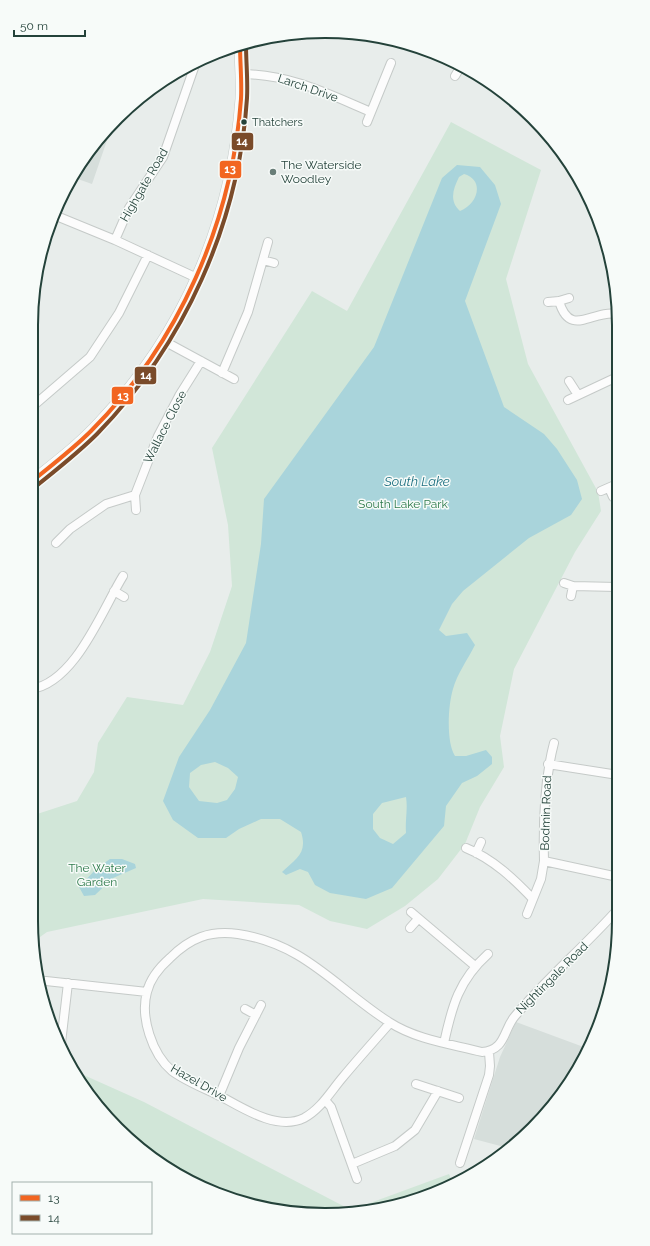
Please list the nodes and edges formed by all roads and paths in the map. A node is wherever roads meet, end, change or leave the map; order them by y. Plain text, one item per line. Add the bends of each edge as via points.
1 (240, 51) edge
2 (391, 63) dead end
3 (193, 70) edge
4 (458, 71) edge
5 (242, 74) junction
6 (455, 76) dead end
7 (371, 112) junction
8 (367, 122) dead end
9 (59, 217) edge
10 (115, 240) junction
11 (268, 242) dead end
12 (148, 255) junction
13 (263, 260) junction
14 (274, 264) dead end
15 (197, 278) junction
16 (569, 298) dead end
17 (559, 300) junction
18 (548, 302) dead end
19 (611, 312) edge
20 (164, 341) junction
21 (201, 361) junction
22 (222, 373) junction
23 (234, 379) dead end
24 (612, 380) edge
25 (568, 382) dead end
26 (578, 395) junction
27 (568, 400) dead end
28 (38, 402) edge
29 (38, 476) edge
30 (612, 486) edge
31 (601, 491) dead end
32 (135, 495) junction
33 (136, 510) dead end
34 (56, 544) dead end
35 (123, 576) dead end
36 (564, 583) dead end
37 (573, 586) junction
38 (612, 587) edge
39 (114, 591) junction
40 (571, 596) dead end
41 (124, 598) dead end
42 (38, 687) edge
43 (554, 743) dead end
44 (548, 764) junction
45 (612, 774) edge
46 (481, 842) dead end
47 (466, 848) dead end
48 (476, 853) junction
49 (544, 861) junction
50 (612, 876) edge
51 (533, 900) junction
52 (411, 912) dead end
53 (527, 914) dead end
54 (612, 916) edge
55 (418, 919) junction
56 (410, 928) dead end
57 (488, 954) dead end
58 (474, 966) junction
59 (46, 981) dead end
60 (68, 983) junction
61 (147, 992) junction
62 (262, 1005) dead end
63 (245, 1009) dead end
64 (256, 1015) junction
65 (390, 1023) junction
66 (62, 1035) edge
67 (444, 1043) junction
68 (489, 1052) junction
69 (416, 1084) dead end
70 (438, 1092) junction
71 (219, 1096) junction
72 (458, 1098) dead end
73 (325, 1100) junction
74 (460, 1163) dead end
75 (352, 1164) junction
76 (357, 1179) dead end

1 - 5 street
2 - 7 street
3 - 10 street, Highgate Road via 163,156 129,208
4 - 6 street
5 - 7 street, Larch Drive via 259,74 291,80
5 - 15 street via 240,110 227,188 218,222
7 - 8 street
9 - 10 street
10 - 12 street
11 - 13 street
12 - 15 street
12 - 28 street via 119,313 90,357
13 - 14 street
13 - 22 street via 248,312
15 - 20 street
16 - 17 street
17 - 18 street
17 - 19 street via 568,318 579,321
20 - 21 street
20 - 29 street via 143,372 99,423 69,452
21 - 22 street
21 - 32 street, Wallace Close via 158,436
22 - 23 street
24 - 26 street
25 - 26 street
26 - 27 street
30 - 31 street
32 - 33 street, Wallace Close
32 - 34 street via 106,504 70,529
35 - 39 street
36 - 37 street
37 - 38 street
37 - 40 street
39 - 41 street
39 - 42 street via 72,662 48,684
43 - 44 street, Bodmin Road
44 - 45 street, Bodmin Road
44 - 49 street, Bodmin Road
46 - 48 street
47 - 48 street
48 - 51 street via 513,878
49 - 50 street, Bodmin Road
49 - 51 street, Bodmin Road
51 - 53 street, Bodmin Road
52 - 55 street
54 - 68 street, Nightingale Road via 593,938 537,990 511,1020 496,1048
55 - 56 street
55 - 58 street
57 - 58 street
58 - 67 street via 452,1008
59 - 60 street
60 - 61 street
60 - 66 street
61 - 65 street, Hazel Drive via 162,966 182,945 211,933 237,934 270,942 306,959
61 - 71 street, Hazel Drive via 145,1013 149,1032 159,1056 173,1071
62 - 64 street
63 - 64 street
64 - 71 street
65 - 67 street, Hazel Drive via 409,1033
65 - 73 street, Hazel Drive
67 - 68 street, Hazel Drive
68 - 74 street via 489,1075
69 - 70 street
70 - 72 street
70 - 75 street via 415,1130 395,1146
71 - 73 street, Hazel Drive via 258,1115 277,1121 303,1118
73 - 75 street via 331,1107
75 - 76 street

